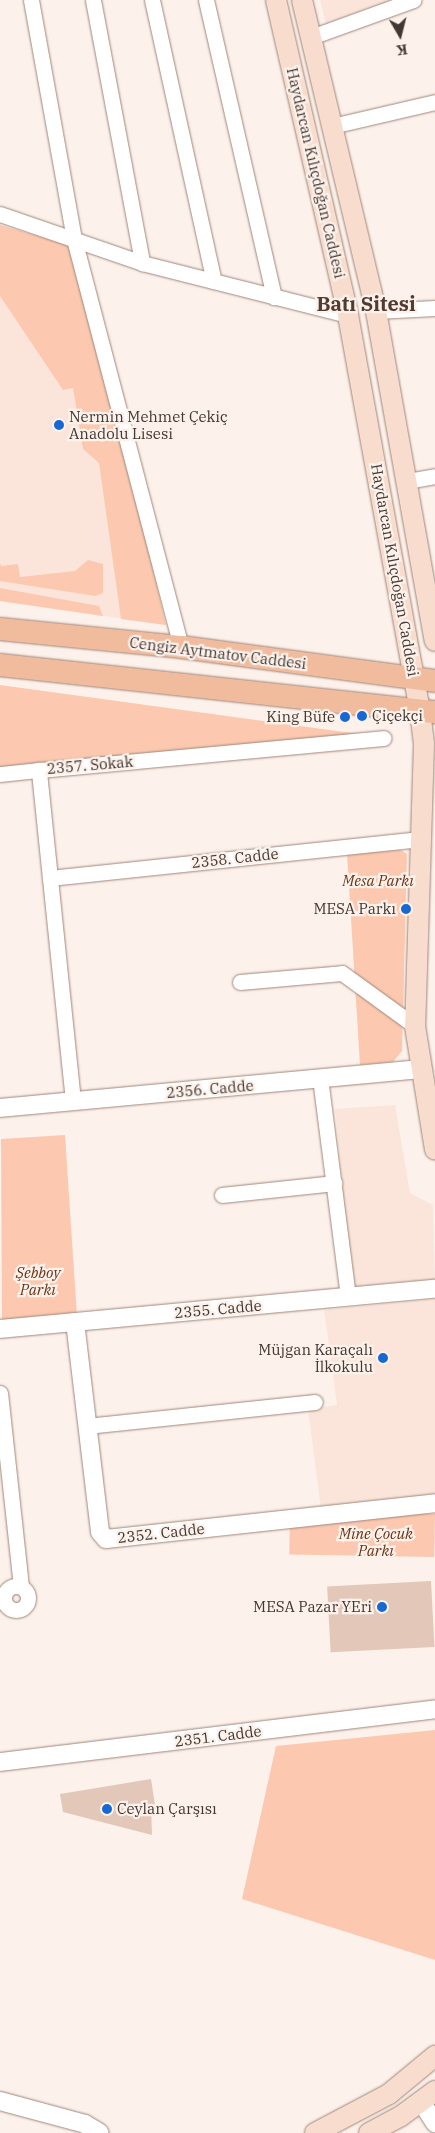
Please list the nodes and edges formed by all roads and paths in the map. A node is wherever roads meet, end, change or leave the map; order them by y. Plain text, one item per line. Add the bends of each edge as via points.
1 (31, 0) edge
2 (93, 0) edge
3 (152, 0) edge
4 (206, 0) edge
5 (276, 0) edge
6 (302, 0) edge
7 (413, 0) edge
8 (311, 37) junction
9 (435, 102) edge
10 (332, 126) junction
11 (0, 214) edge
12 (74, 239) junction
13 (142, 263) junction
14 (214, 281) junction
15 (274, 297) junction
16 (435, 308) edge
17 (376, 311) junction
18 (348, 316) junction
19 (435, 476) edge
20 (407, 481) junction
21 (0, 628) edge
22 (435, 641) edge
23 (181, 646) junction
24 (0, 665) edge
25 (425, 680) edge
26 (428, 712) edge
27 (384, 738) dead end
28 (39, 770) junction
29 (0, 774) edge
30 (420, 839) junction
31 (50, 878) junction
32 (240, 982) dead end
33 (415, 1026) junction
34 (420, 1069) junction
35 (320, 1078) junction
36 (73, 1102) junction
37 (0, 1108) edge
38 (435, 1149) edge
39 (334, 1183) junction
40 (222, 1195) dead end
41 (435, 1289) edge
42 (348, 1297) junction
43 (75, 1322) junction
44 (0, 1329) edge
45 (0, 1394) edge
46 (315, 1402) dead end
47 (87, 1426) junction
48 (435, 1503) edge
49 (21, 1586) dead end
50 (435, 1709) edge
51 (0, 1762) edge
52 (435, 2056) edge
53 (428, 2097) edge
54 (0, 2101) edge
55 (435, 2124) edge
56 (100, 2133) edge
57 (315, 2133) edge
58 (369, 2133) edge

1 - 12 street
2 - 13 street
3 - 14 street
4 - 15 street
5 - 18 main road, Haydarcan Kılıçdoğan Caddesi
6 - 8 main road, Haydarcan Kılıçdoğan Caddesi
7 - 8 street
8 - 10 main road, Haydarcan Kılıçdoğan Caddesi
9 - 10 street
10 - 17 main road, Haydarcan Kılıçdoğan Caddesi
11 - 12 street
12 - 13 street
12 - 23 street
13 - 14 street
14 - 15 street
15 - 18 street
16 - 17 street
17 - 18 main road
17 - 20 main road, Haydarcan Kılıçdoğan Caddesi
18 - 25 main road, Haydarcan Kılıçdoğan Caddesi
19 - 20 street
20 - 22 main road, Haydarcan Kılıçdoğan Caddesi
21 - 23 main road, Cengiz Aytmatov Caddesi
23 - 25 main road, Cengiz Aytmatov Caddesi
24 - 26 main road
25 - 26 main road, Haydarcan Kılıçdoğan Caddesi
26 - 30 main road, Haydarcan Kılıçdoğan Caddesi
27 - 28 street, 2357. Sokak
28 - 29 street
28 - 31 street, 2357. Sokak
30 - 31 street, 2358. Cadde
30 - 33 main road, Haydarcan Kılıçdoğan Caddesi
31 - 36 street, 2357. Sokak
32 - 33 street via 342,973
33 - 34 main road, Haydarcan Kılıçdoğan Caddesi
34 - 35 street, 2356. Cadde
34 - 38 main road, Haydarcan Kılıçdoğan Caddesi
35 - 36 street, 2356. Cadde
35 - 39 street
36 - 37 street, 2356. Cadde
39 - 40 street
39 - 42 street
41 - 42 street, 2355. Cadde
42 - 43 street, 2355. Cadde
43 - 44 street, 2355. Cadde
43 - 47 street, 2352. Cadde
45 - 49 street
46 - 47 street
47 - 48 street, 2352. Cadde via 100,1532 106,1539
50 - 51 street, 2351. Cadde
52 - 57 main road via 389,2094
53 - 55 street
53 - 58 main road
54 - 56 street via 85,2124

